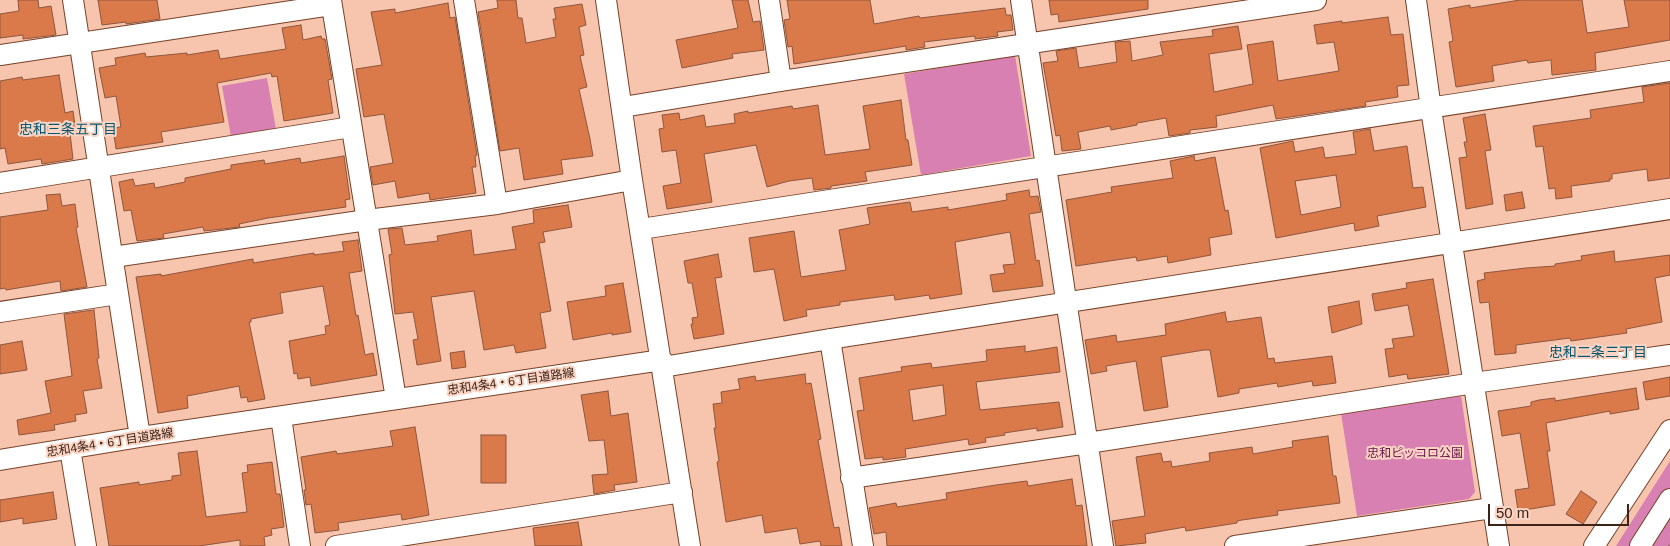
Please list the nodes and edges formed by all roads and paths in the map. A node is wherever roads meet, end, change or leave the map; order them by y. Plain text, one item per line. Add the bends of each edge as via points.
1 (73, 0) edge
2 (464, 0) edge
3 (606, 0) edge
4 (769, 0) edge
5 (1021, 0) edge
6 (1316, 0) edge
7 (1416, 0) edge
8 (331, 3) edge
9 (79, 43) junction
10 (1028, 43) junction
11 (0, 56) edge
12 (1670, 71) edge
13 (781, 81) junction
14 (623, 107) junction
15 (1431, 108) junction
16 (351, 127) junction
17 (1046, 167) junction
18 (99, 168) junction
19 (632, 180) junction
20 (0, 183) edge
21 (497, 204) junction
22 (1670, 209) edge
23 (367, 220) junction
24 (641, 229) junction
25 (1452, 243) junction
26 (112, 257) junction
27 (118, 294) junction
28 (1066, 302) junction
29 (0, 312) edge
30 (830, 339) junction
31 (1670, 355) edge
32 (662, 363) junction
33 (1474, 383) junction
34 (396, 399) junction
35 (281, 417) junction
36 (1670, 430) edge
37 (140, 437) junction
38 (1088, 443) junction
39 (70, 449) junction
40 (0, 460) edge
41 (851, 478) junction
42 (682, 492) junction
43 (1670, 499) edge
44 (1492, 508) junction
45 (86, 546) edge
46 (300, 546) edge
47 (336, 546) edge
48 (690, 546) edge
49 (863, 546) edge
50 (1103, 546) edge
51 (1235, 546) edge
52 (1498, 546) edge
53 (1594, 546) edge
54 (1640, 546) edge

1 - 9 street
2 - 21 street
3 - 14 street
4 - 13 street
5 - 10 street
6 - 10 street
7 - 15 street
8 - 9 street
8 - 16 street
9 - 11 street
9 - 18 street
10 - 13 street
10 - 17 street
12 - 15 street
13 - 14 street
14 - 19 street
15 - 17 street
15 - 25 street
16 - 18 street
16 - 23 street
17 - 24 street
17 - 28 street
18 - 20 street
18 - 26 street
19 - 21 street
19 - 24 street
21 - 23 street
22 - 25 street, 忠和4条4・6丁目道路線
23 - 26 street
23 - 34 street
24 - 32 street
25 - 28 street, 忠和4条4・6丁目道路線
25 - 33 street
26 - 27 street
27 - 29 street
27 - 37 street
28 - 30 street, 忠和4条4・6丁目道路線
28 - 38 street
30 - 32 street, 忠和4条4・6丁目道路線
30 - 41 street
31 - 33 street
32 - 34 street, 忠和4条4・6丁目道路線
32 - 42 street
33 - 38 street
33 - 44 street
34 - 35 street, 忠和4条4・6丁目道路線
35 - 37 street, 忠和4条4・6丁目道路線
35 - 46 street
36 - 53 street
37 - 39 street, 忠和4条4・6丁目道路線
38 - 41 street
38 - 50 street
39 - 40 street, 忠和4条4・6丁目道路線
39 - 45 street
41 - 49 street
42 - 47 street
42 - 48 street
43 - 54 street
44 - 51 street
44 - 52 street

